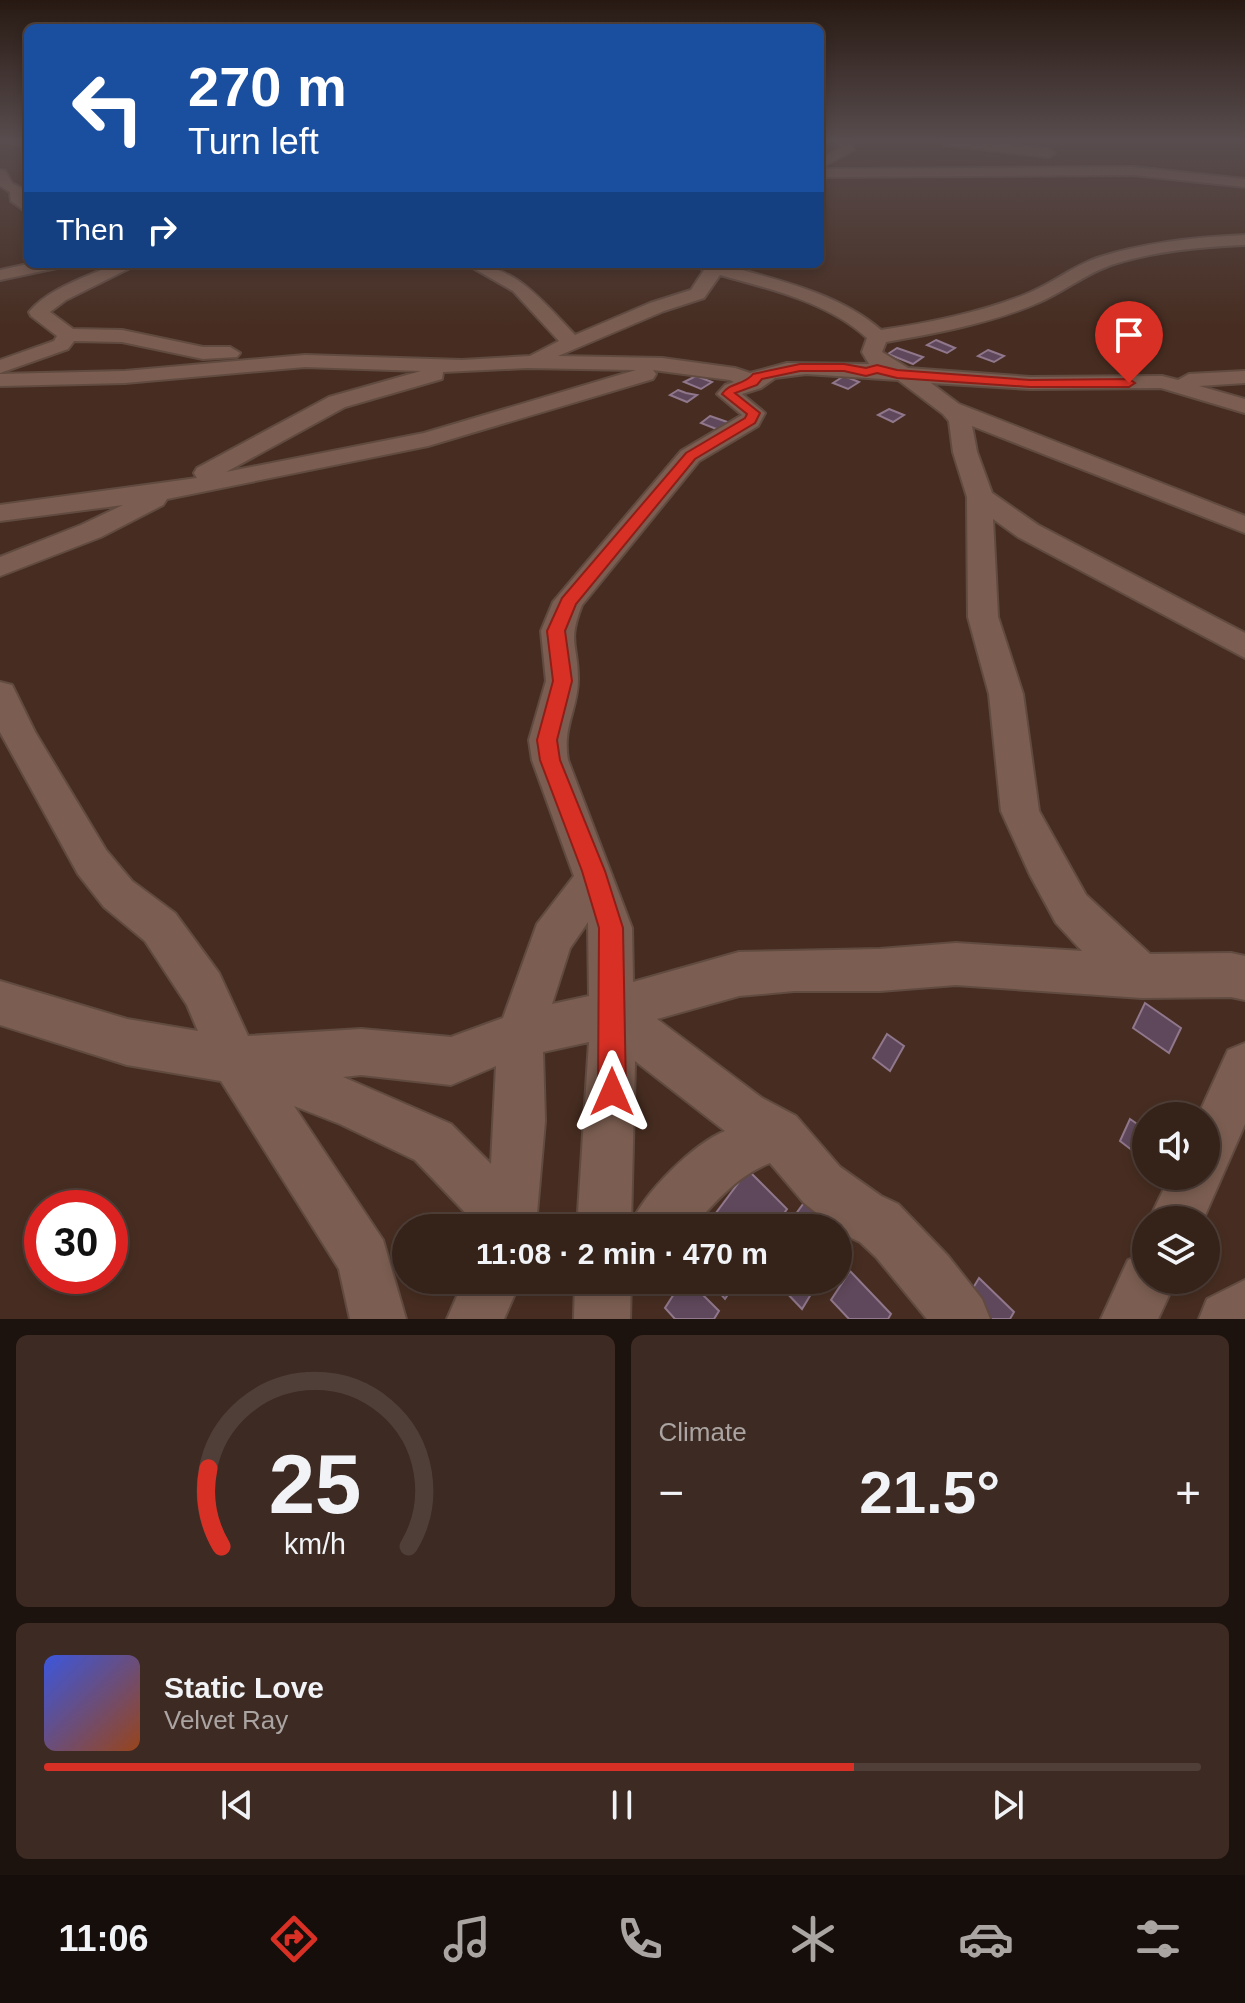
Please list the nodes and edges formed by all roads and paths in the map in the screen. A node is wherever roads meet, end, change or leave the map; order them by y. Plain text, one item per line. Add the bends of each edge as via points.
1 (1245, 240) edge
2 (29, 268) edge
3 (120, 268) edge
4 (483, 268) edge
5 (713, 268) edge
6 (720, 268) edge
7 (0, 275) edge
8 (68, 335) junction
9 (877, 337) junction
10 (572, 343) junction
11 (305, 361) junction
12 (527, 362) junction
13 (675, 365) junction
14 (462, 366) junction
15 (0, 367) edge
16 (897, 374) junction
17 (1245, 377) edge
18 (0, 380) edge
19 (1162, 382) junction
20 (753, 383) junction
21 (1245, 406) edge
22 (951, 409) junction
23 (174, 490) junction
24 (980, 497) junction
25 (0, 513) edge
26 (1245, 525) edge
27 (0, 567) edge
28 (1245, 647) edge
29 (0, 694) edge
30 (595, 879) junction
31 (1142, 976) junction
32 (1245, 978) edge
33 (0, 1003) edge
34 (612, 1014) junction
35 (520, 1034) junction
36 (235, 1060) junction
37 (1245, 1067) edge
38 (1220, 1124) edge
39 (778, 1134) junction
40 (501, 1214) edge
41 (512, 1214) edge
42 (605, 1214) edge
43 (669, 1214) edge
44 (487, 1294) edge
45 (603, 1294) edge
46 (1141, 1294) edge
47 (1245, 1308) edge
48 (378, 1319) edge
49 (475, 1319) edge
50 (602, 1319) edge
51 (962, 1319) edge
52 (1129, 1319) edge
53 (1227, 1319) edge

1 - 9 street via 1140,252 1090,267 1016,304
2 - 7 street
3 - 8 street via 38,312
4 - 10 street via 519,287
5 - 10 street via 698,294
6 - 9 street via 813,300
8 - 11 street via 122,336 203,353
8 - 15 street via 61,345
9 - 16 street via 872,356
10 - 12 street
11 - 14 street
11 - 18 street via 125,377
12 - 13 street
12 - 14 street
13 - 20 street via 735,374
13 - 23 street via 428,439
14 - 23 street via 337,402
16 - 19 street via 1030,383
16 - 20 street via 800,368 758,376
16 - 22 street
17 - 19 street
19 - 21 street
20 - 30 street via 728,394 754,413 750,421 690,456 568,602 556,631 562,681 547,740 550,760
22 - 24 street via 960,421
22 - 26 street
23 - 25 street
23 - 27 street
24 - 28 street via 1028,531
24 - 31 street via 983,617 1006,694 1020,811 1071,909
29 - 36 street via 92,862 118,894 160,927 203,989
30 - 34 street via 611,928
30 - 35 street via 552,938
31 - 32 street
31 - 34 street via 956,964 794,970 739,974
33 - 36 street via 127,1042
34 - 35 street
34 - 39 street
34 - 42 street
35 - 36 street via 451,1061 361,1052
35 - 41 street
36 - 40 street via 352,1104 433,1142
36 - 48 street via 364,1259
37 - 38 street
39 - 43 street via 732,1153
39 - 51 street via 822,1185 895,1238
44 - 49 street
45 - 50 street
46 - 52 street
47 - 53 street

